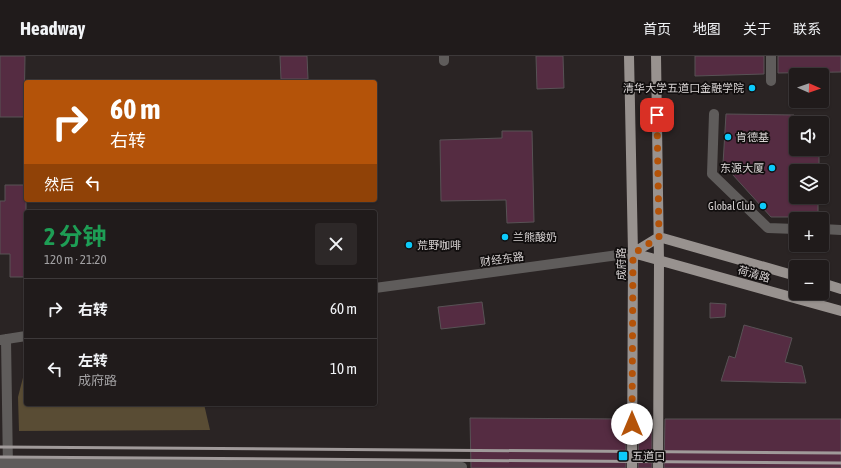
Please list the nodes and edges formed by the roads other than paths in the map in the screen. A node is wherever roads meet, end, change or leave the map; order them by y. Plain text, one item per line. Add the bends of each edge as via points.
1 (656, 56) edge
2 (771, 56) edge
3 (629, 57) edge
4 (771, 81) dead end
5 (714, 114) dead end
6 (789, 229) edge
7 (829, 229) edge
8 (841, 230) edge
9 (659, 237) junction
10 (633, 254) junction
11 (659, 261) junction
12 (789, 274) edge
13 (829, 285) edge
14 (377, 288) edge
15 (841, 289) edge
16 (841, 311) edge
17 (24, 336) edge
18 (3, 339) edge
19 (5, 465) edge
20 (462, 468) edge
21 (632, 468) edge
22 (658, 468) edge

1 - 9 main road
2 - 4 street
3 - 10 main road, 成府路
5 - 6 street via 712,174 768,228
7 - 8 street
9 - 10 main road
9 - 11 main road
9 - 12 main road, 荷清路
10 - 11 main road, 荷清路
10 - 14 street, 财经东路
10 - 21 main road, 成府路
11 - 16 main road, 荷清路
11 - 22 main road
13 - 15 main road
17 - 18 street
18 - 19 street
19 - 20 street

